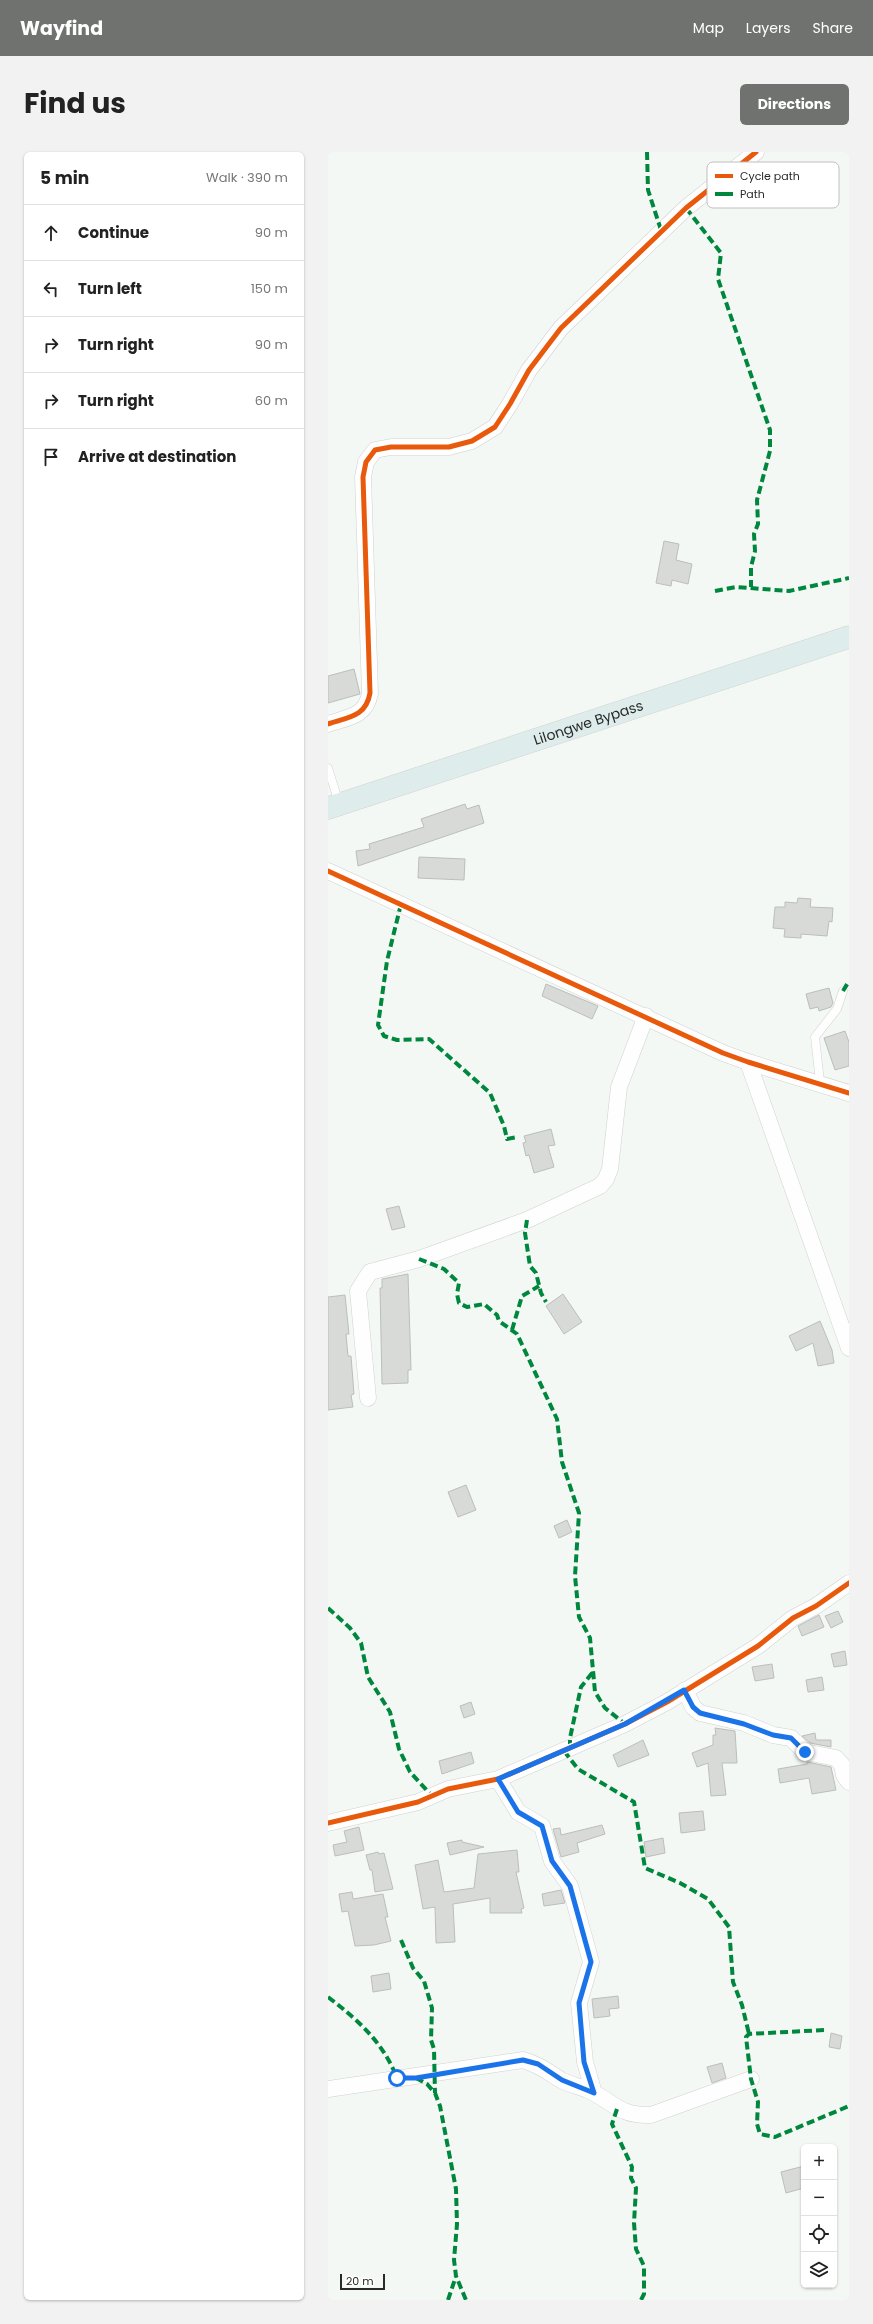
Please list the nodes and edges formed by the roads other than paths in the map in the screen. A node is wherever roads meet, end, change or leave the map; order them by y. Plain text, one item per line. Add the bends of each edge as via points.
1 (756, 152) edge
2 (744, 162) edge
3 (707, 191) edge
4 (849, 637) edge
5 (328, 724) edge
6 (328, 768) edge
7 (334, 806) edge
8 (328, 871) edge
9 (843, 990) dead end
10 (646, 1016) junction
11 (748, 1062) junction
12 (820, 1082) junction
13 (849, 1093) edge
14 (849, 1348) edge
15 (368, 1398) dead end
16 (849, 1583) edge
17 (684, 1690) junction
18 (498, 1779) junction
19 (849, 1782) edge
20 (328, 1822) edge
21 (751, 2079) dead end
22 (328, 2089) edge
23 (594, 2093) junction

1 - 2 street
3 - 5 street via 681,212 561,328 533,365 495,427 472,441 449,447 391,447 375,450 366,462 363,477 370,693 368,704 359,714
4 - 7 main road, Lilongwe Bypass
6 - 7 lane
8 - 10 street
9 - 12 lane via 837,1009 815,1037
10 - 11 street
10 - 15 street via 619,1087 610,1169 600,1186 527,1220 419,1259 370,1272 358,1291
11 - 12 street
11 - 14 street
12 - 13 street
16 - 17 street via 816,1606 793,1618 758,1646
17 - 18 street via 625,1724
17 - 19 street via 693,1707 700,1713 791,1738 805,1752 836,1758
18 - 20 street via 448,1789 418,1802
18 - 23 street via 518,1812 542,1826 552,1861 570,1886 591,1962 579,2003 584,2062
21 - 23 street via 651,2115 639,2116 618,2109
22 - 23 street via 523,2060 538,2064 562,2080

